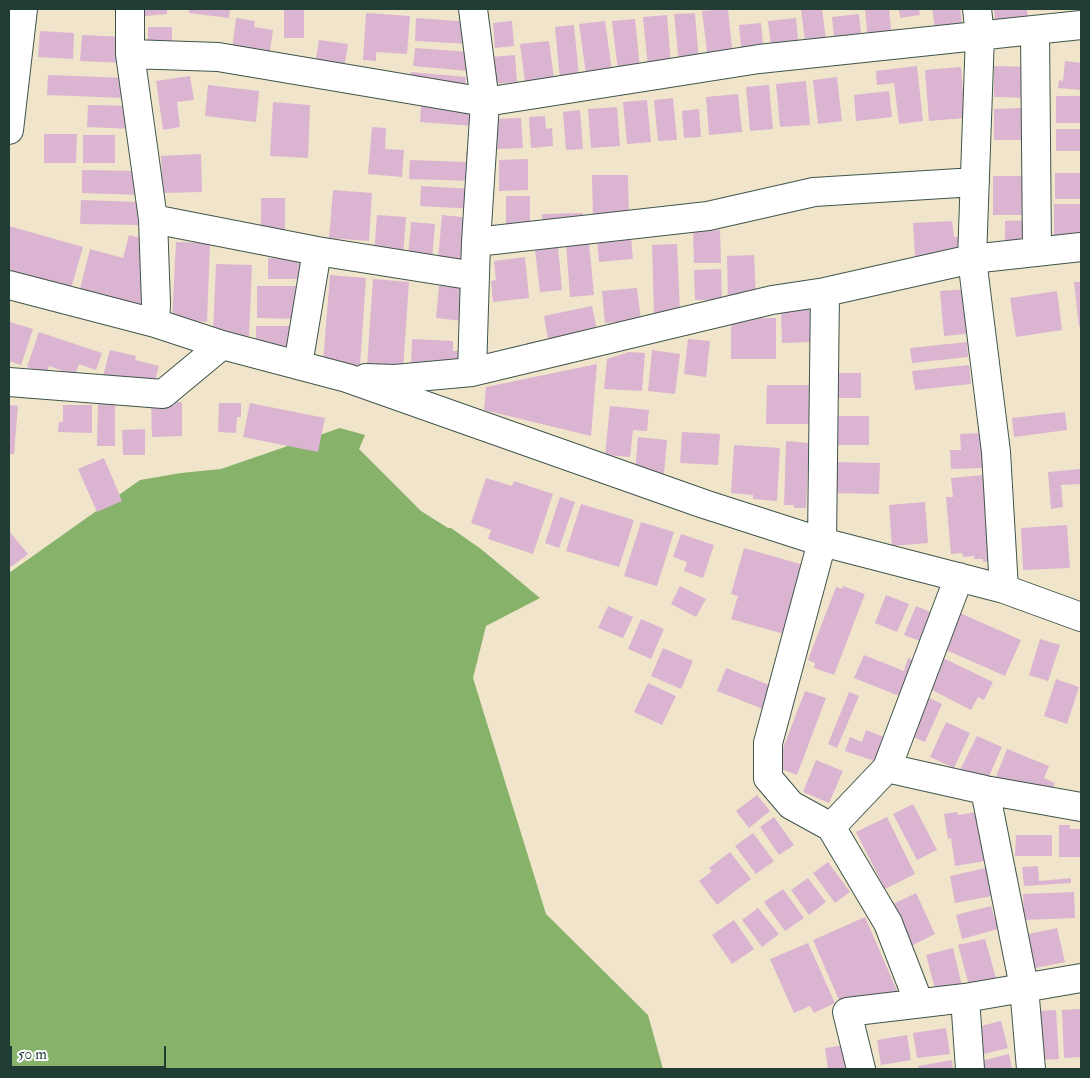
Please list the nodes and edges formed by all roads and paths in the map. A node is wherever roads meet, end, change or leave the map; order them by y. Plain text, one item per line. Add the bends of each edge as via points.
1 (23, 9) edge
2 (130, 9) edge
3 (473, 9) edge
4 (977, 9) edge
5 (1081, 25) edge
6 (1036, 30) junction
7 (980, 36) junction
8 (130, 54) junction
9 (485, 102) junction
10 (9, 130) edge
11 (975, 182) junction
12 (153, 219) junction
13 (476, 242) junction
14 (1081, 247) edge
15 (317, 251) junction
16 (1037, 252) junction
17 (972, 260) junction
18 (475, 276) junction
19 (9, 285) edge
20 (825, 292) junction
21 (154, 323) junction
22 (222, 345) junction
23 (298, 365) junction
24 (472, 372) junction
25 (347, 378) junction
26 (9, 382) edge
27 (822, 542) junction
28 (959, 577) junction
29 (1004, 589) junction
30 (1081, 617) edge
31 (887, 768) junction
32 (985, 790) junction
33 (1081, 807) edge
34 (831, 827) junction
35 (1081, 978) edge
36 (1024, 987) junction
37 (965, 998) junction
38 (919, 1004) junction
39 (860, 1069) edge
40 (970, 1069) edge
41 (1031, 1069) edge

1 - 10 street
2 - 8 street
3 - 9 street
4 - 7 street
5 - 6 street
6 - 7 street
6 - 16 street
7 - 9 street via 759,59
7 - 11 street
8 - 9 street via 218,57
8 - 12 street
9 - 13 street
11 - 13 street via 814,192 708,216
11 - 17 street
12 - 15 street
12 - 21 street
13 - 18 street
14 - 16 street
15 - 18 street
15 - 23 street
16 - 17 street
17 - 20 street
17 - 29 street via 996,452
18 - 24 street
19 - 21 street
20 - 24 street via 772,300
20 - 27 street
21 - 22 street
22 - 23 street
22 - 26 street via 163,394
23 - 25 street
24 - 25 street via 394,379
25 - 27 street via 704,504
27 - 28 street
27 - 34 street via 768,743 768,778 791,805
28 - 29 street
28 - 31 street
29 - 30 street
31 - 32 street
31 - 34 street
32 - 33 street
32 - 36 street
34 - 38 street via 888,923
35 - 36 street
36 - 37 street
36 - 41 street
37 - 38 street
37 - 40 street
38 - 39 street via 847,1012

